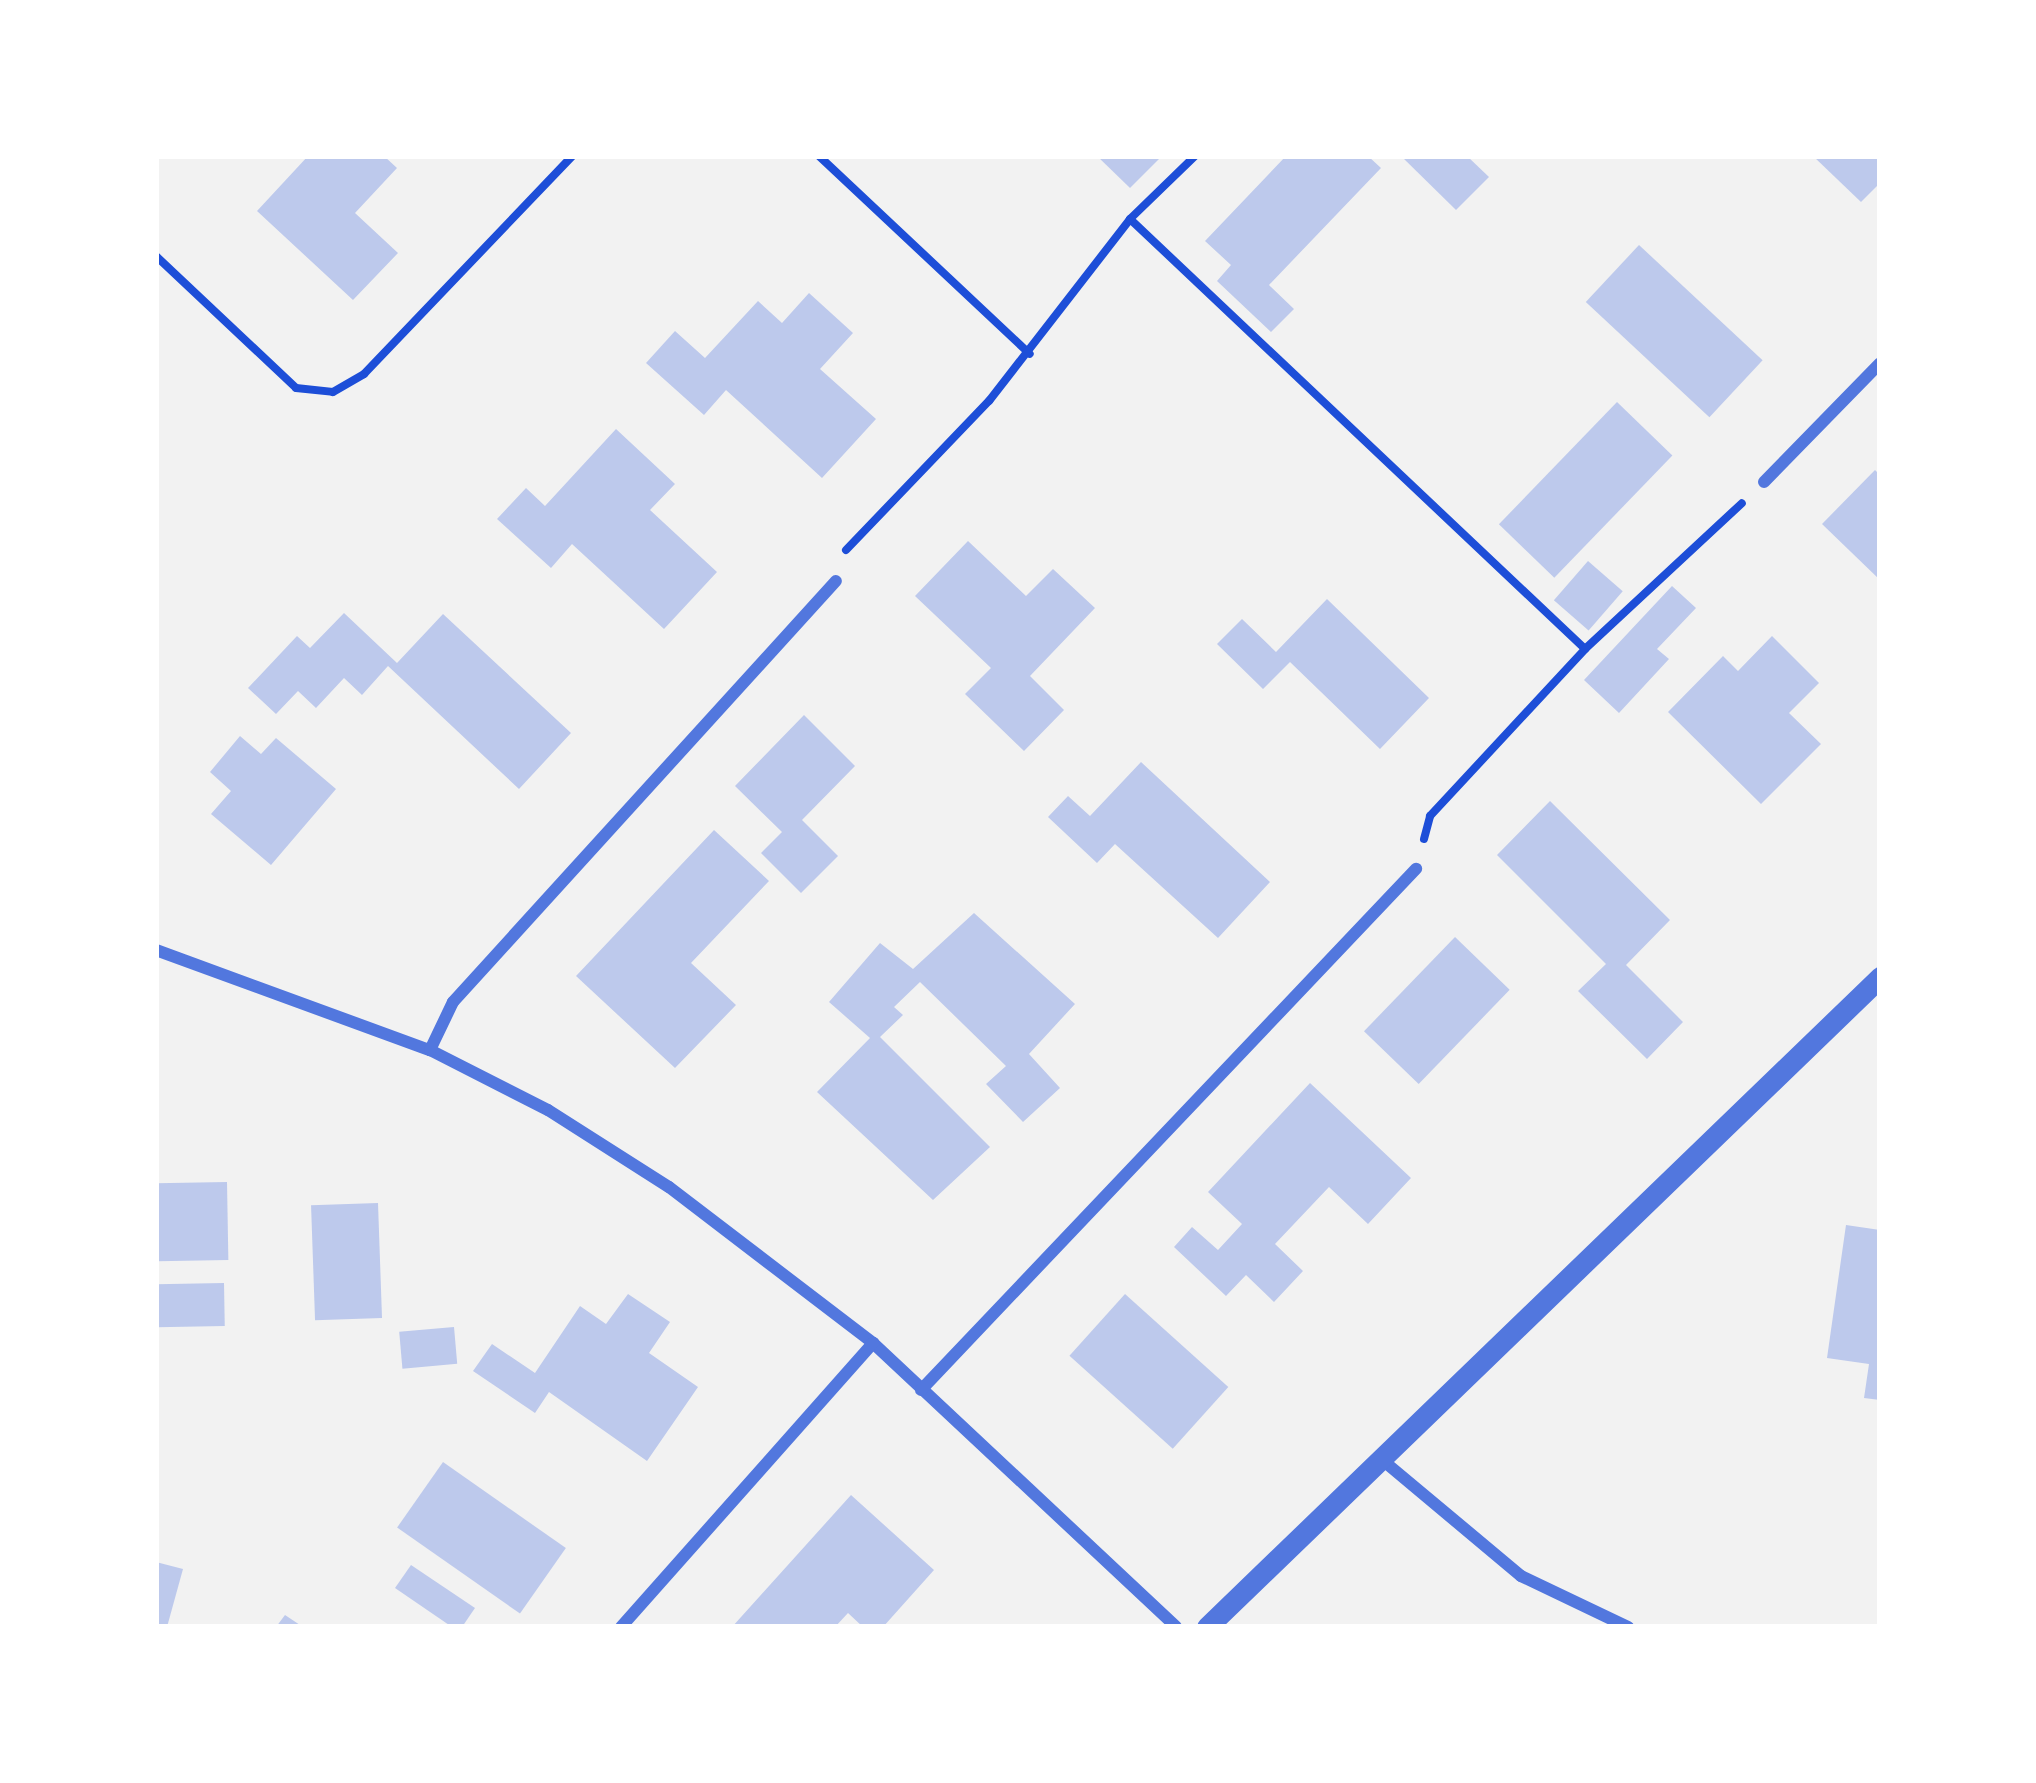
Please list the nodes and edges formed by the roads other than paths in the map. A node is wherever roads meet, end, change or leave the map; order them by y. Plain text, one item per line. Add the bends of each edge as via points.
1 (1880, 362) edge
2 (1764, 482) road end
3 (836, 580) road end
4 (1416, 869) road end
5 (156, 950) edge
6 (1880, 977) edge
7 (430, 1051) junction
8 (873, 1343) junction
9 (921, 1390) junction
10 (1379, 1457) junction
11 (621, 1627) edge
12 (1176, 1627) edge
13 (1207, 1627) edge
14 (1628, 1627) edge

1 - 2 street
3 - 7 street via 453,1002
4 - 9 street
5 - 7 street
6 - 10 street
7 - 8 street via 548,1110 669,1186
8 - 9 street
8 - 11 street
9 - 12 street
10 - 13 street
10 - 14 street via 1521,1576

